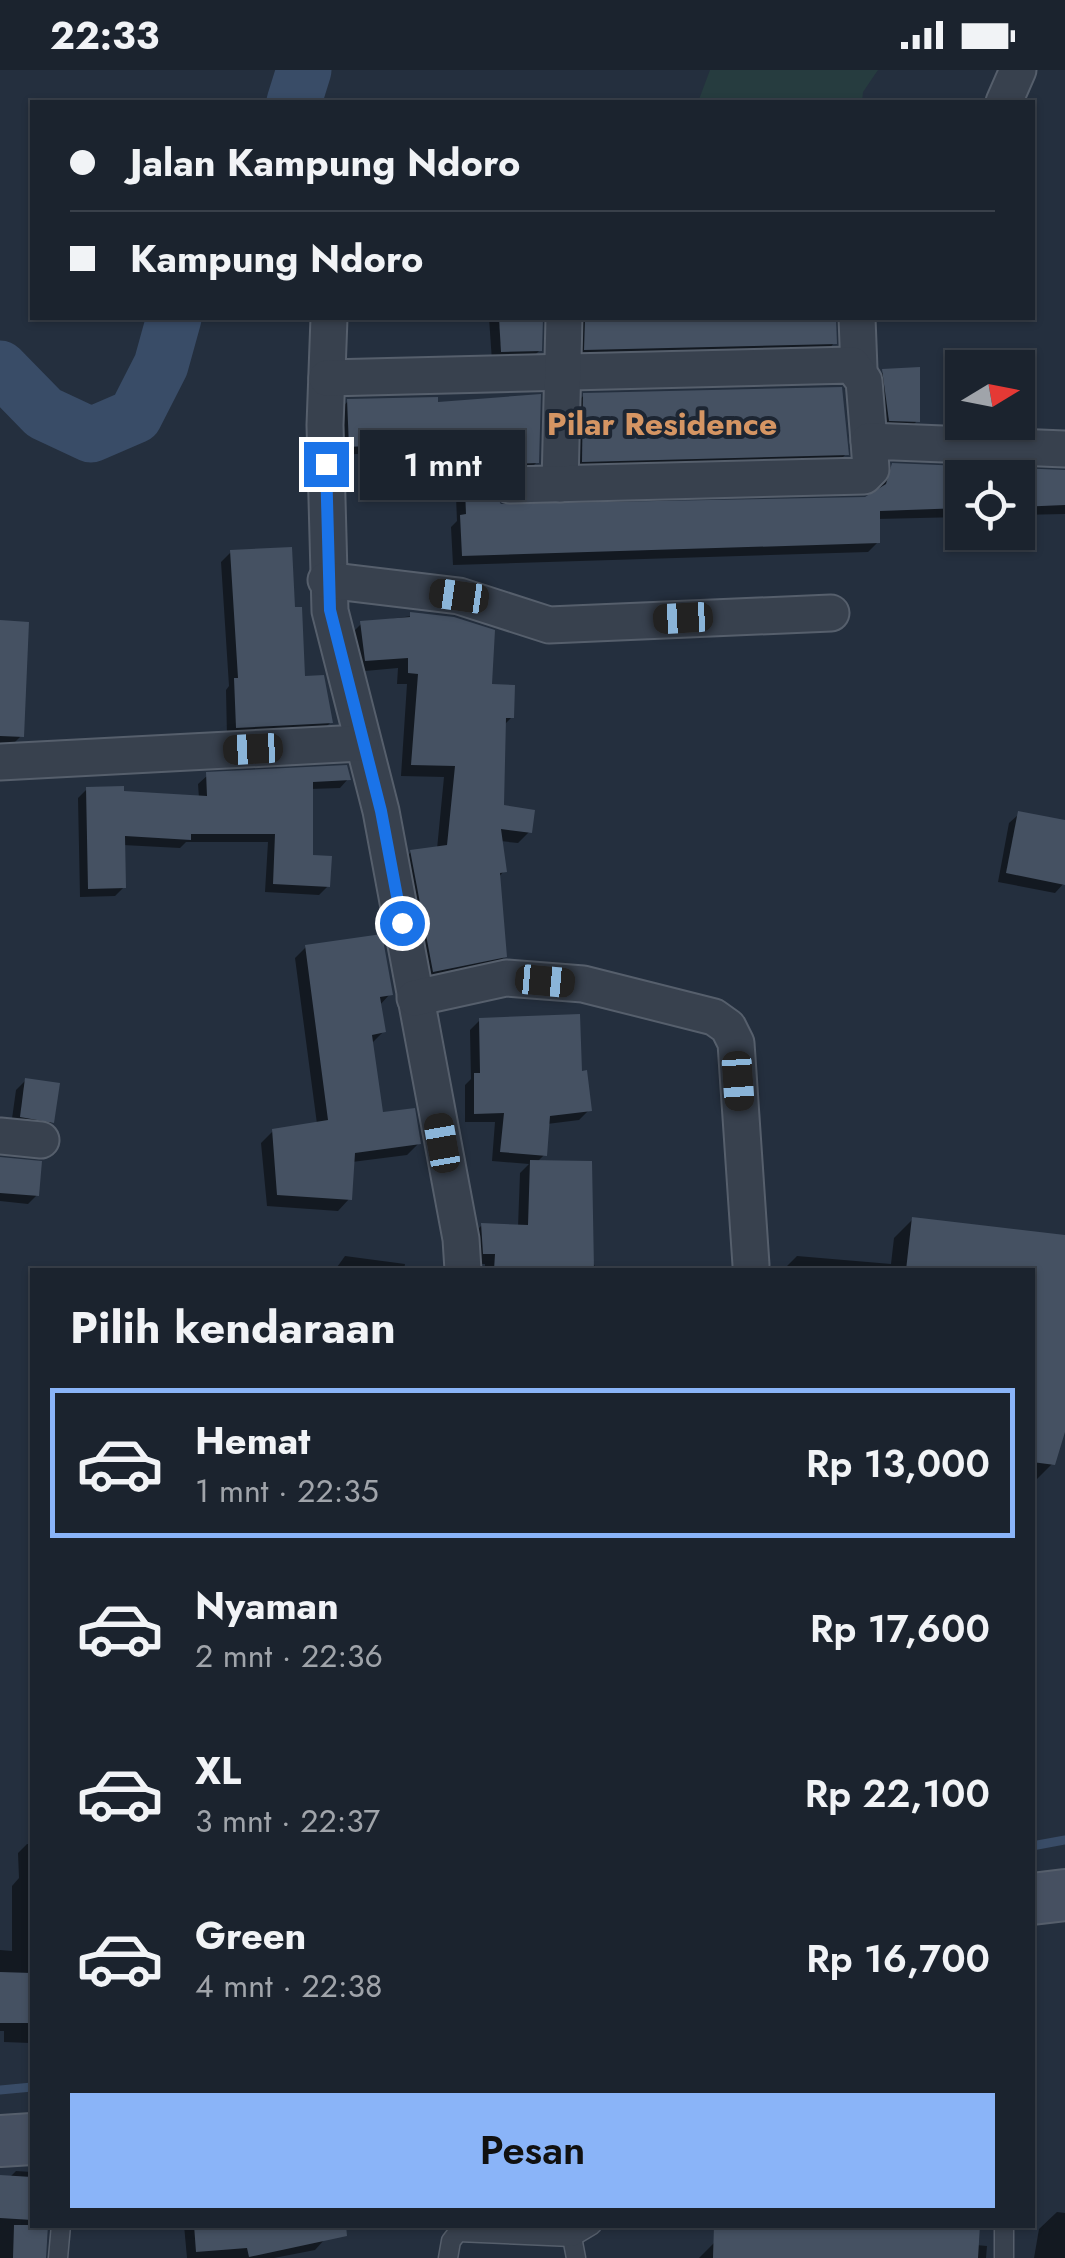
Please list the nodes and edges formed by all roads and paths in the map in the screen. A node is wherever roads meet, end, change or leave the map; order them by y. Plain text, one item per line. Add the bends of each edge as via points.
1 (1018, 70) edge
2 (1005, 100) edge
3 (329, 320) edge
4 (564, 320) edge
5 (857, 320) edge
6 (858, 368) junction
7 (563, 369) junction
8 (327, 378) junction
9 (869, 441) junction
10 (1065, 449) edge
11 (560, 484) junction
12 (510, 485) dead end
13 (328, 595) junction
14 (830, 613) dead end
15 (361, 744) junction
16 (0, 762) edge
17 (415, 998) junction
18 (0, 1136) edge
19 (42, 1140) dead end
20 (751, 1265) dead end
21 (463, 1268) edge
22 (1065, 1895) edge
23 (1035, 1899) edge
24 (30, 2116) edge
25 (0, 2118) edge
26 (30, 2138) edge
27 (0, 2141) edge
28 (61, 2228) edge
29 (587, 2228) edge
30 (1004, 2228) edge
31 (572, 2237) junction
32 (58, 2258) edge
33 (448, 2258) edge
34 (576, 2258) edge
35 (1004, 2258) edge

1 - 2 street
3 - 8 street
4 - 7 street
5 - 6 street
6 - 7 street
6 - 9 street
7 - 8 street
7 - 11 street
8 - 13 street
9 - 10 street
9 - 11 street via 870,470 864,476
11 - 12 street
13 - 14 street via 470,598 549,624
13 - 15 street
15 - 16 street
15 - 17 street via 381,811
17 - 20 street via 506,978 583,984 714,1017 728,1027 736,1043
17 - 21 street
18 - 19 street
22 - 23 main road
24 - 25 main road
26 - 27 main road
28 - 32 lane
29 - 31 lane
30 - 35 lane
31 - 33 lane via 458,2232
31 - 34 lane

